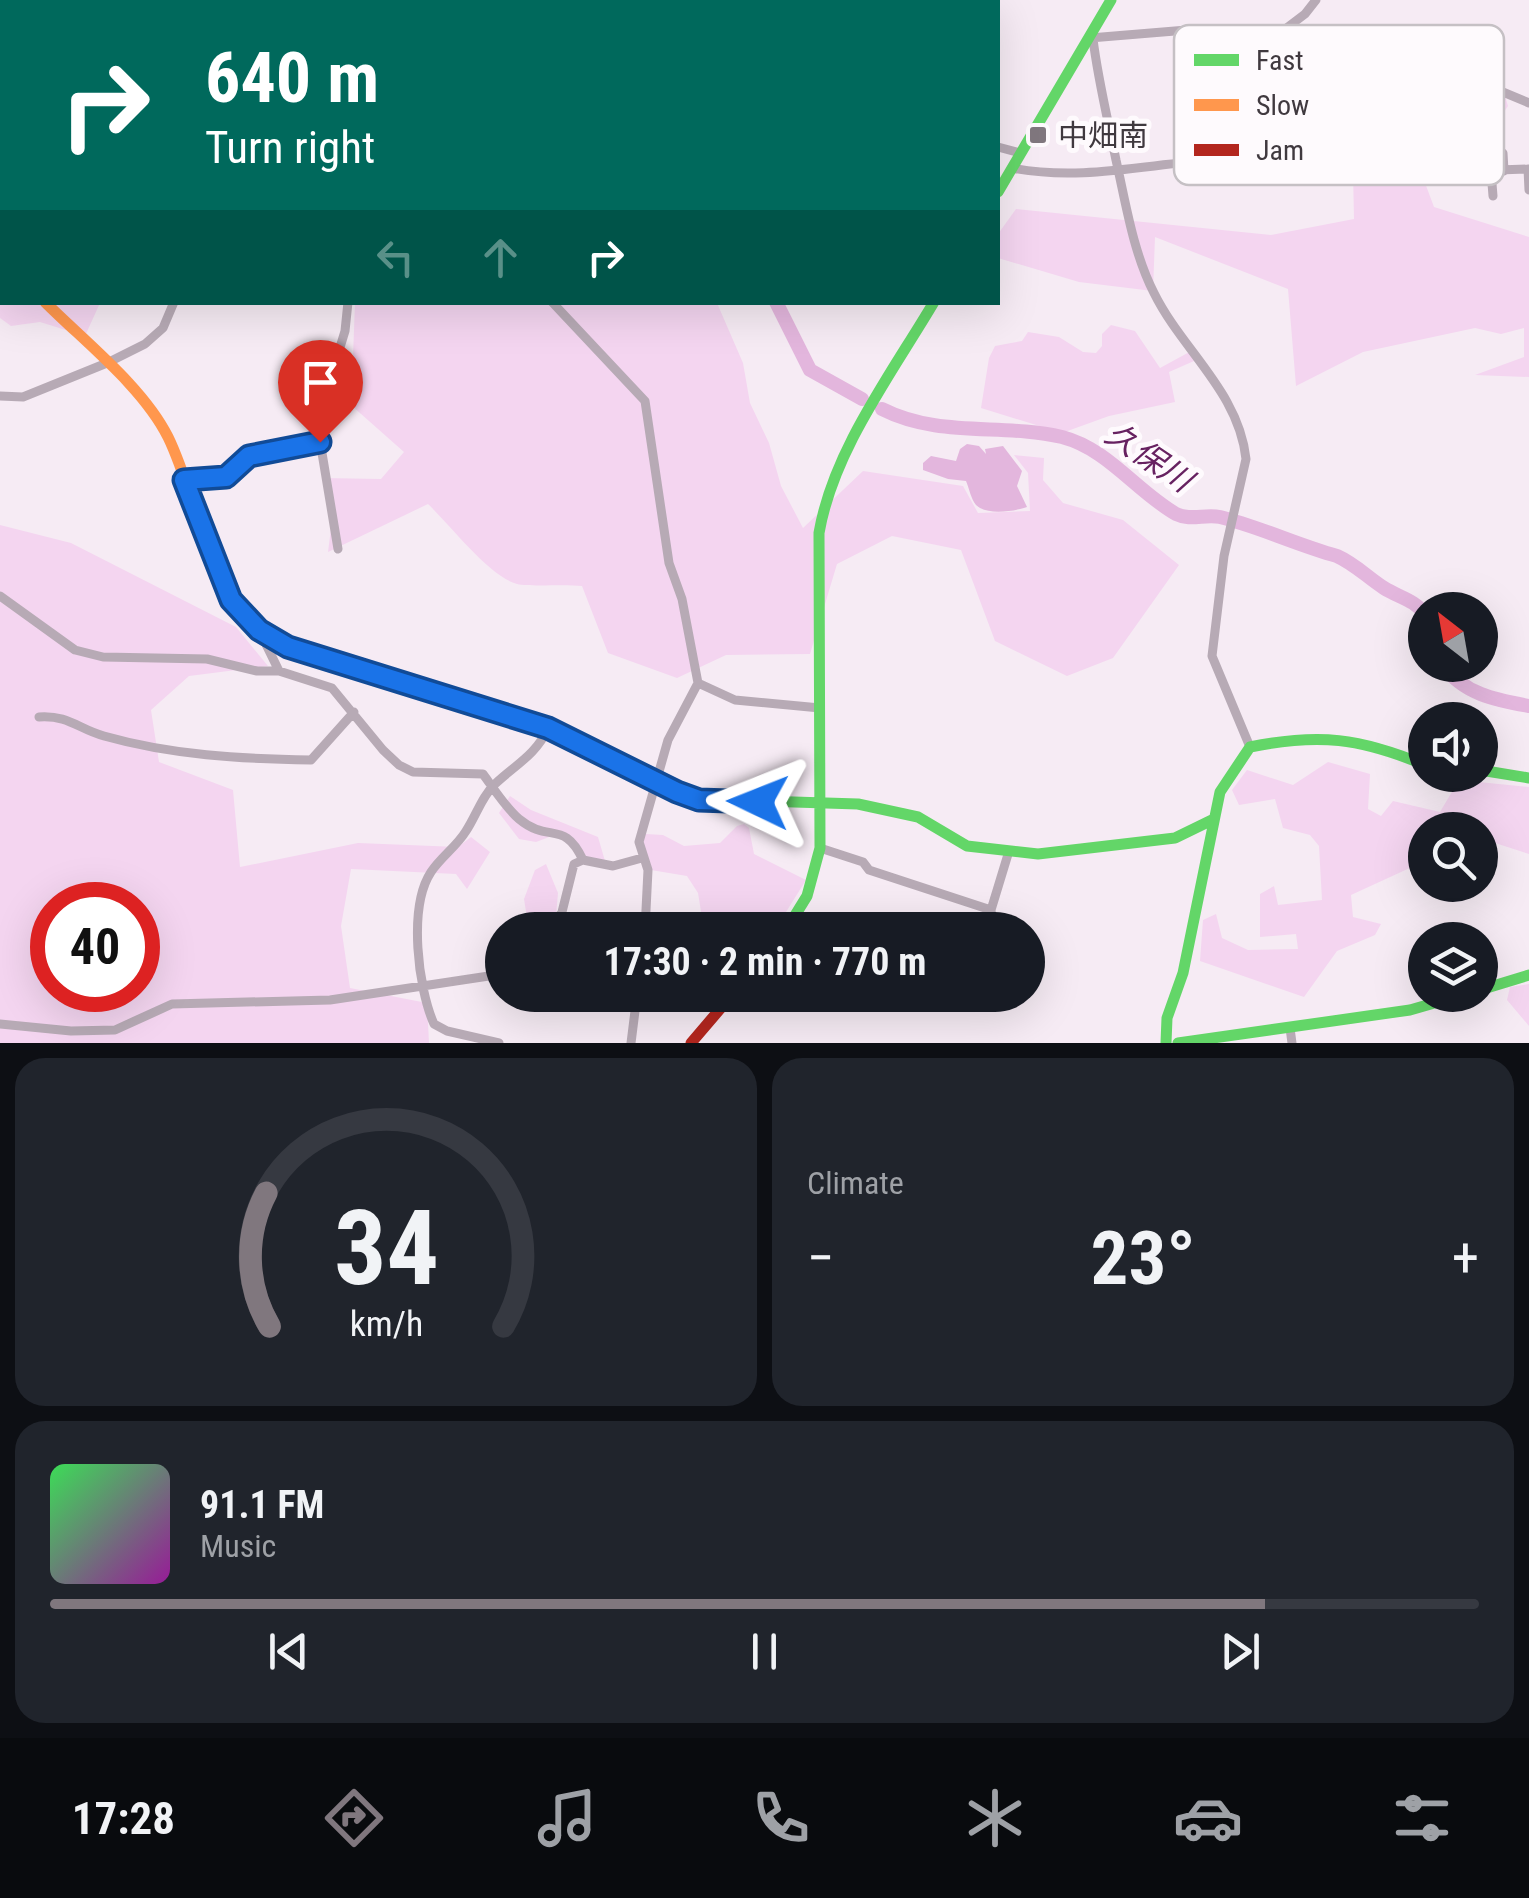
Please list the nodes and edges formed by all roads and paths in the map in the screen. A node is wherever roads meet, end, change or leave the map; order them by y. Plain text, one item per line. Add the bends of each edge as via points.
1 (1110, 0) edge
2 (1316, 0) edge
3 (1290, 25) edge
4 (1174, 30) edge
5 (1090, 38) junction
6 (1504, 93) edge
7 (1529, 104) edge
8 (1000, 148) edge
9 (1020, 153) junction
10 (1174, 165) edge
11 (1012, 168) junction
12 (1528, 169) edge
13 (1504, 171) edge
14 (1119, 172) junction
15 (1492, 185) edge
16 (1000, 189) edge
17 (1529, 190) edge
18 (1493, 196) dead end
19 (47, 305) edge
20 (173, 305) edge
21 (348, 305) edge
22 (555, 305) edge
23 (932, 305) edge
24 (107, 363) junction
25 (0, 396) edge
26 (320, 442) junction
27 (184, 480) junction
28 (338, 548) dead end
29 (0, 596) edge
30 (259, 630) junction
31 (280, 671) junction
32 (698, 683) junction
33 (820, 708) junction
34 (354, 712) junction
35 (39, 717) dead end
36 (548, 728) junction
37 (1250, 747) junction
38 (1408, 757) edge
39 (1498, 773) edge
40 (1529, 778) edge
41 (655, 782) junction
42 (492, 786) junction
43 (819, 804) junction
44 (1214, 819) junction
45 (820, 848) junction
46 (1009, 852) junction
47 (642, 858) junction
48 (583, 860) junction
49 (991, 910) joint
50 (562, 912) edge
51 (646, 912) edge
52 (797, 912) edge
53 (1529, 975) edge
54 (485, 977) edge
55 (1498, 984) edge
56 (424, 988) junction
57 (1408, 1010) edge
58 (635, 1012) edge
59 (717, 1012) edge
60 (0, 1024) edge
61 (1290, 1028) junction
62 (499, 1043) edge
63 (631, 1043) edge
64 (690, 1043) edge
65 (1166, 1043) edge
66 (1178, 1043) edge
67 (1292, 1043) edge

1 - 5 street
2 - 3 street
4 - 5 street
5 - 9 street
5 - 14 street
6 - 7 street
8 - 9 street
9 - 11 street
10 - 14 street
11 - 14 street
11 - 16 street
12 - 13 street
12 - 17 street
14 - 37 street via 1156,298 1239,424 1246,459 1224,556 1212,656
15 - 18 street
19 - 24 street
20 - 24 street via 164,328 146,344
21 - 26 street via 318,422
22 - 32 street via 645,401 669,563
23 - 33 street via 824,502
24 - 25 street via 23,397
24 - 27 street via 149,406
26 - 27 street via 249,456 226,477
26 - 28 street
27 - 30 street via 231,600
29 - 31 street via 74,650
30 - 31 street
30 - 36 street via 288,647
31 - 34 street via 332,688
32 - 33 street via 735,700
32 - 41 street
33 - 43 street
34 - 35 street via 310,760 221,758 102,736 64,717
34 - 42 street via 383,750 413,772 483,774
36 - 41 street
36 - 42 street via 522,763
37 - 38 street via 1338,736
37 - 44 street via 1220,792
39 - 40 street
41 - 43 street via 699,800
41 - 47 street via 639,842
42 - 48 street via 516,818 574,840
42 - 56 street via 424,887 418,911
43 - 45 street
43 - 46 street via 907,813 967,846
44 - 46 street via 1156,842
44 - 65 street
45 - 49 street
45 - 52 street
46 - 49 street
47 - 48 street via 613,866
47 - 51 street via 648,870
48 - 50 street via 574,864
53 - 55 street
54 - 56 street
56 - 60 street via 330,1000 172,1004 115,1030
56 - 62 street via 434,1024
57 - 61 street
58 - 63 street
59 - 64 street
61 - 66 street
61 - 67 street

